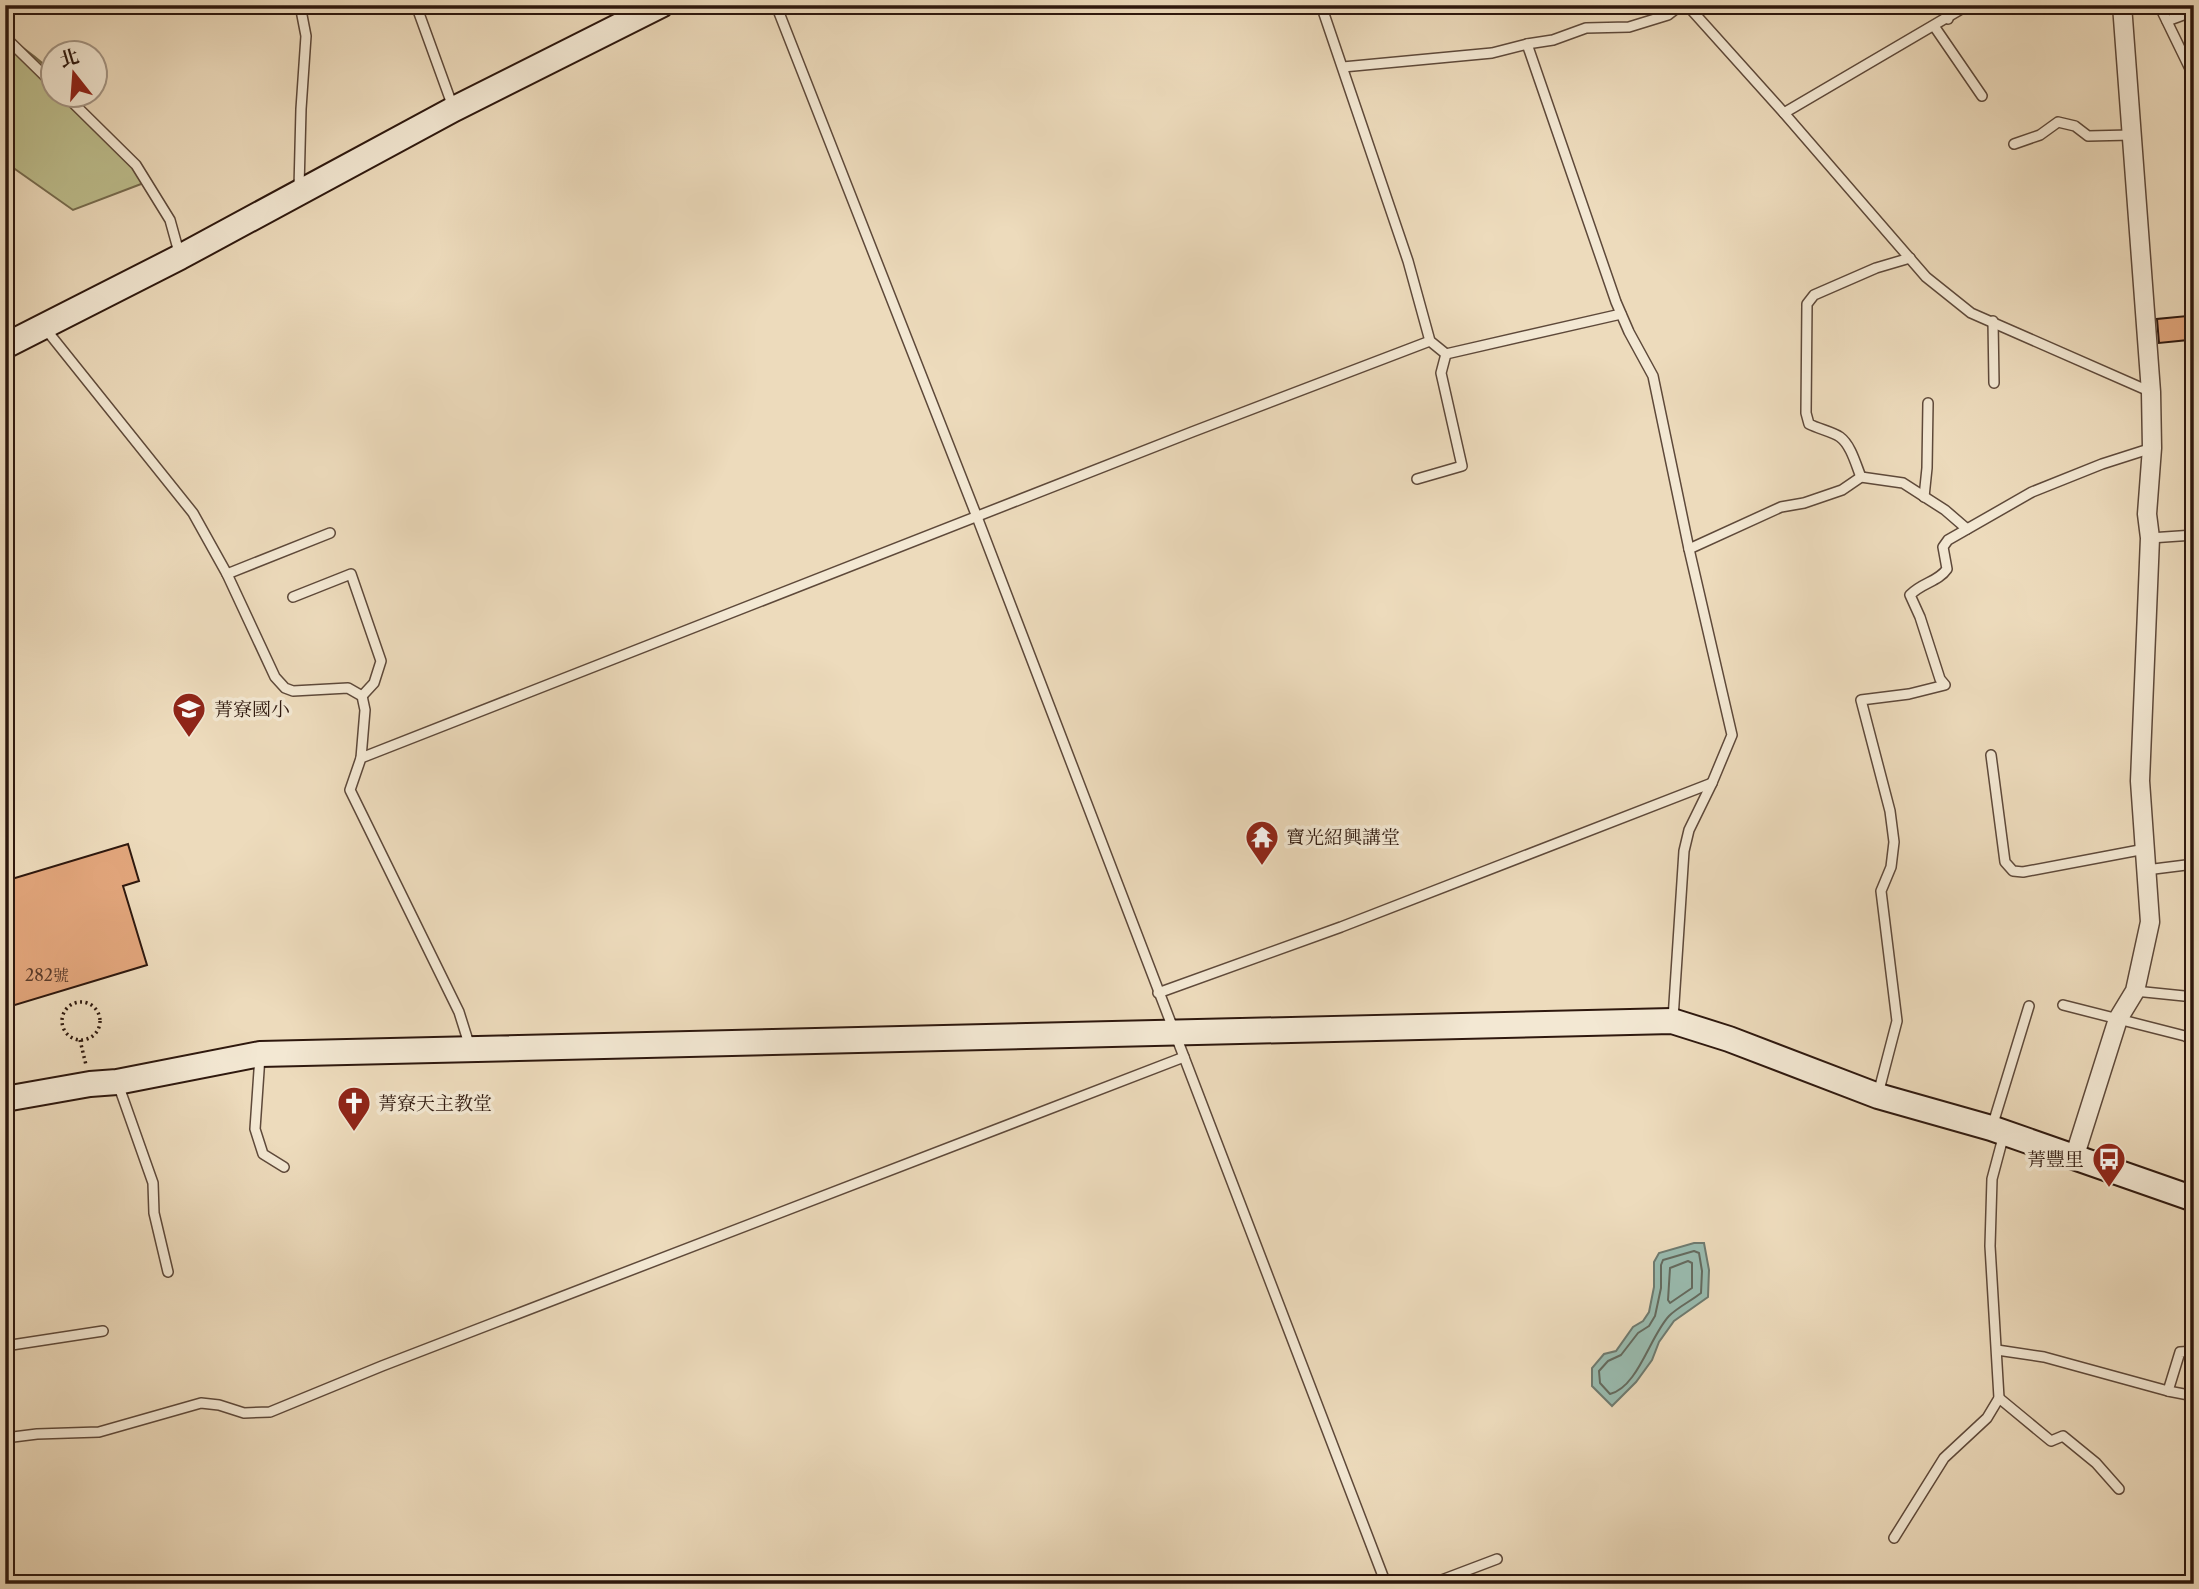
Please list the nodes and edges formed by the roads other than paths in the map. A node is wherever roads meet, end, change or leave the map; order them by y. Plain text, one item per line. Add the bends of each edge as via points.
1 (11, 5) edge
2 (300, 5) edge
3 (416, 5) edge
4 (661, 5) edge
5 (776, 5) edge
6 (1321, 5) edge
7 (1681, 5) edge
8 (1687, 5) edge
9 (1945, 5) edge
10 (1968, 5) edge
11 (2122, 5) edge
12 (2159, 5) edge
13 (5, 10) edge
14 (2194, 11) edge
15 (1948, 19) junction
16 (2167, 20) junction
17 (1934, 26) junction
18 (5, 37) edge
19 (1527, 44) junction
20 (1343, 67) junction
21 (38, 69) edge
22 (2194, 77) edge
23 (1982, 96) dead end
24 (78, 108) edge
25 (454, 109) junction
26 (1784, 113) junction
27 (2131, 135) junction
28 (2014, 144) dead end
29 (299, 193) junction
30 (180, 257) junction
31 (1910, 258) junction
32 (1621, 314) junction
33 (1993, 321) junction
34 (42, 326) junction
35 (1430, 341) junction
36 (5, 346) edge
37 (1446, 354) junction
38 (1994, 383) dead end
39 (2151, 392) junction
40 (1928, 402) dead end
41 (2152, 448) junction
42 (1861, 477) junction
43 (1418, 479) dead end
44 (1924, 497) junction
45 (978, 517) junction
46 (1967, 529) junction
47 (330, 533) dead end
48 (2194, 535) edge
49 (2150, 538) junction
50 (1689, 549) junction
51 (227, 574) junction
52 (293, 597) dead end
53 (362, 696) junction
54 (1991, 755) dead end
55 (361, 758) junction
56 (1712, 783) junction
57 (2145, 849) junction
58 (2194, 864) edge
59 (2146, 870) junction
60 (2135, 991) junction
61 (1158, 993) junction
62 (2194, 997) edge
63 (2063, 1005) dead end
64 (2029, 1006) dead end
65 (2118, 1019) junction
66 (1672, 1021) junction
67 (1175, 1031) junction
68 (2194, 1041) edge
69 (471, 1048) junction
70 (260, 1054) junction
71 (1184, 1057) junction
72 (117, 1082) junction
73 (1878, 1096) junction
74 (5, 1099) edge
75 (1998, 1131) junction
76 (2074, 1158) junction
77 (284, 1167) dead end
78 (2194, 1199) edge
79 (168, 1272) dead end
80 (103, 1331) dead end
81 (5, 1346) edge
82 (1997, 1350) junction
83 (2194, 1351) edge
84 (2168, 1391) junction
85 (2194, 1396) edge
86 (1999, 1398) junction
87 (5, 1438) edge
88 (2119, 1489) dead end
89 (1894, 1538) dead end
90 (1497, 1559) dead end
91 (1386, 1584) edge
92 (1431, 1584) edge

1 - 13 lane
2 - 29 lane via 306,36
3 - 25 lane
4 - 25 street
5 - 45 lane
6 - 20 lane
7 - 19 lane via 1668,15 1629,27 1586,28
8 - 26 lane
9 - 15 lane
10 - 15 lane
11 - 27 street
12 - 16 lane
14 - 16 lane
15 - 17 lane
16 - 22 lane
17 - 23 lane
17 - 26 lane
18 - 21 lane
19 - 20 lane via 1492,53
19 - 32 lane
20 - 35 lane
24 - 30 lane via 136,165 170,220
25 - 29 street
26 - 31 lane
27 - 28 lane via 2088,136 2075,126 2058,122 2040,135
27 - 39 street
29 - 30 street
30 - 34 street
31 - 33 lane via 1951,299 1970,313
31 - 42 lane via 1814,295 1807,304 1809,424 1845,442
32 - 37 lane
32 - 50 lane via 1653,376
33 - 38 lane
33 - 39 lane
34 - 36 street
34 - 51 lane via 193,513
35 - 37 lane
35 - 45 lane
37 - 43 lane via 1441,373 1462,466
39 - 41 street
40 - 44 lane
41 - 46 lane via 2032,492
41 - 49 street via 2147,514
42 - 44 lane via 1903,484
42 - 50 lane via 1842,490 1781,507
44 - 46 lane
45 - 55 lane
45 - 61 lane
46 - 73 lane via 1943,547 1947,569 1941,577 1920,585 1910,595 1945,685 1861,700 1894,842 1891,867 1881,891 1897,1021
47 - 51 lane
48 - 49 lane
49 - 57 street via 2140,781
50 - 56 lane via 1732,735
51 - 53 lane via 275,677 285,688 348,688
52 - 53 lane via 351,573 381,661 374,682
53 - 55 lane
54 - 57 lane via 2005,862 2013,871
55 - 69 lane via 351,790 459,1012
56 - 61 lane
56 - 66 lane via 1689,830 1685,851
57 - 59 street
58 - 59 lane
59 - 60 street via 2150,922
60 - 62 lane
60 - 65 street
61 - 67 lane
63 - 65 lane
64 - 75 lane
65 - 68 lane
65 - 76 street
66 - 67 street
66 - 73 street
67 - 69 street
67 - 71 lane
69 - 70 street
70 - 72 street
70 - 77 lane via 255,1129 263,1154
71 - 87 lane via 270,1412 244,1413 201,1403 99,1432
71 - 91 lane
72 - 74 street
72 - 79 lane via 153,1183 154,1213
73 - 75 street
75 - 76 street
75 - 82 lane via 1990,1245
76 - 78 street
80 - 81 lane
82 - 84 lane via 2044,1357
82 - 86 lane
83 - 84 lane via 2180,1352
84 - 85 lane
86 - 88 lane via 2051,1441 2063,1436
86 - 89 lane via 1987,1419 1944,1458
90 - 92 lane

